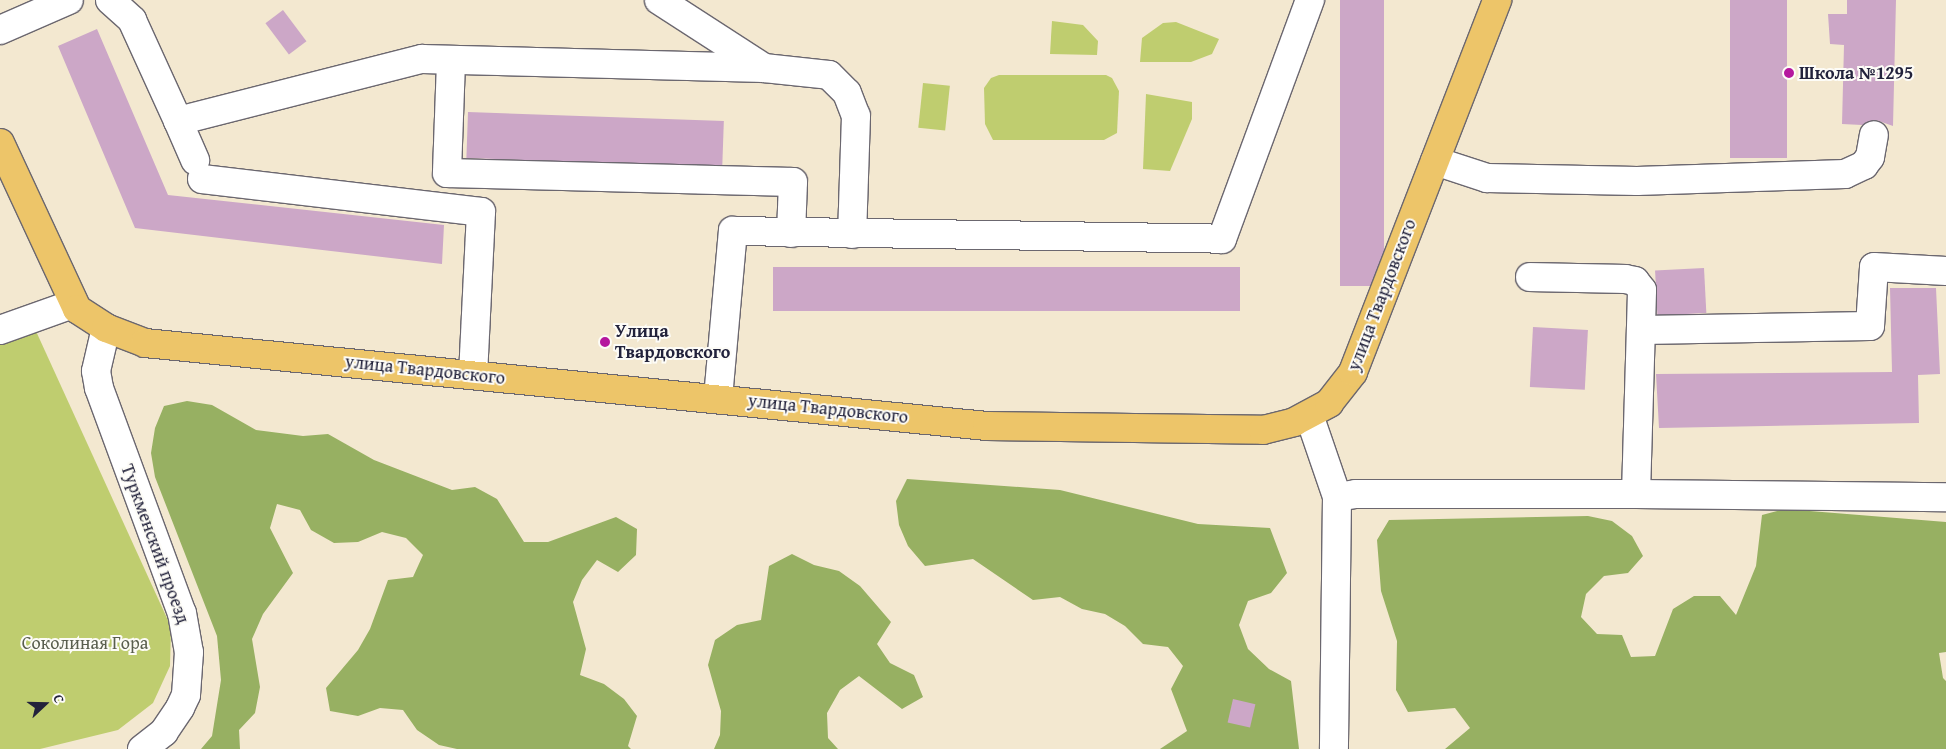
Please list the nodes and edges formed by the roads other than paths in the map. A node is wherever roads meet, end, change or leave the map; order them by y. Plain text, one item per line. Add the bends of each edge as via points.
1 (69, 0) edge
2 (110, 0) edge
3 (659, 0) edge
4 (1310, 0) edge
5 (1497, 0) edge
6 (0, 30) edge
7 (450, 62) junction
8 (764, 68) junction
9 (178, 121) junction
10 (1874, 135) dead end
11 (0, 143) edge
12 (1435, 161) junction
13 (6, 174) edge
14 (791, 233) junction
15 (852, 234) junction
16 (1946, 271) edge
17 (1530, 277) dead end
18 (73, 304) junction
19 (106, 328) junction
20 (0, 330) edge
21 (1642, 330) junction
22 (473, 375) junction
23 (718, 398) junction
24 (1309, 415) junction
25 (1636, 494) junction
26 (1337, 497) junction
27 (1946, 497) edge
28 (142, 749) edge
29 (1334, 749) edge

1 - 6 street
2 - 9 street via 132,20
3 - 8 street
4 - 15 street via 1222,239
5 - 12 main road, улица Твардовского
7 - 8 street
7 - 9 street via 422,59
7 - 14 street via 447,173 793,182
8 - 15 street via 829,75 847,93 856,116
9 - 22 street via 198,170 481,212
10 - 12 street via 1870,157 1859,168 1845,174 1637,181 1487,178
11 - 13 main road, улица Твардовского
12 - 24 main road, улица Твардовского via 1353,372 1330,403
13 - 18 main road, улица Твардовского
14 - 15 street
14 - 23 street via 733,231
16 - 21 street via 1874,267 1870,326
17 - 21 street via 1635,281 1642,290
18 - 19 main road, улица Твардовского via 85,316
18 - 20 street
19 - 22 main road, улица Твардовского via 145,343
19 - 28 street, Туркменский проезд via 96,371 99,388 182,613 189,652 186,695 180,708 164,732
21 - 25 street
22 - 23 main road, улица Твардовского
23 - 24 main road, улица Твардовского via 1042,428 1250,431 1286,426
24 - 26 street
25 - 26 street via 1356,494
25 - 27 street
26 - 29 street

